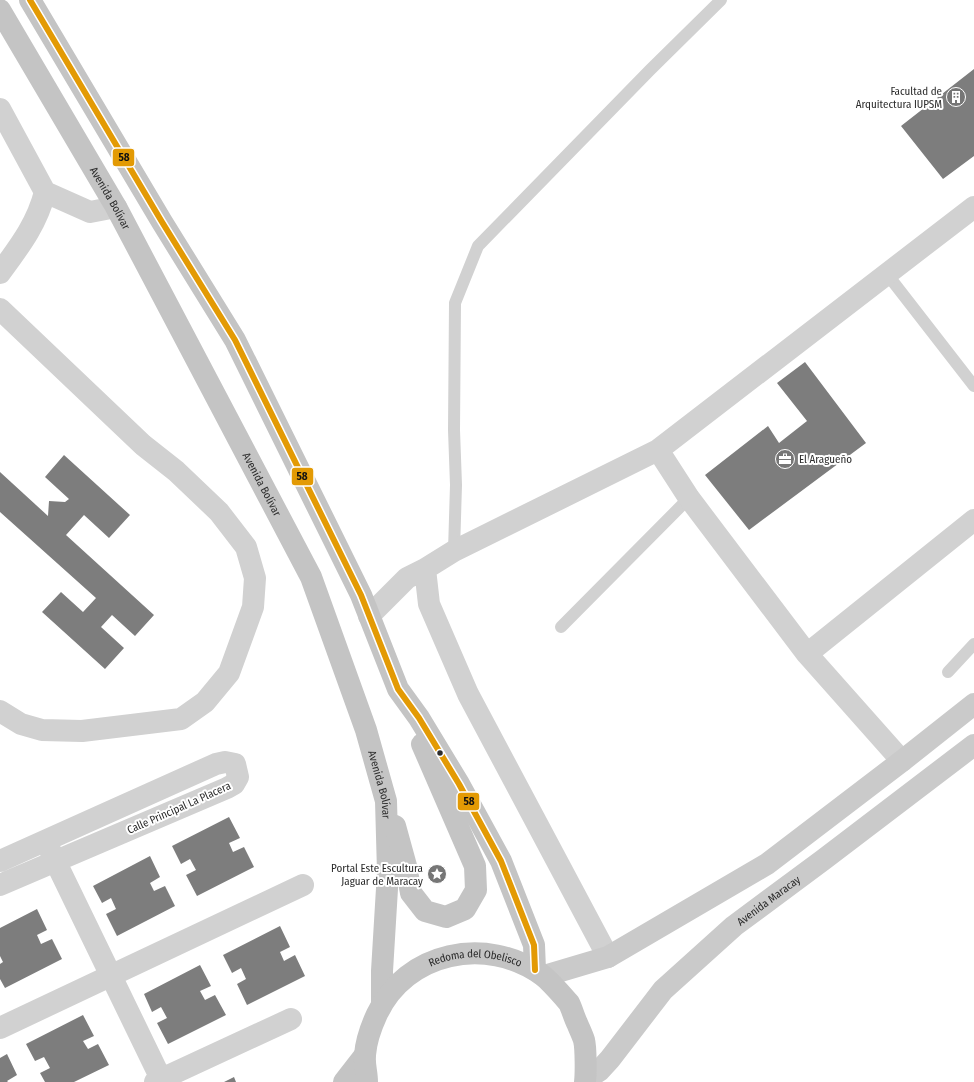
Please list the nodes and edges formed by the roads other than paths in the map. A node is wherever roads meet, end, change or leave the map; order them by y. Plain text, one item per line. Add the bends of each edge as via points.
1 (30, 0) edge
2 (721, 0) edge
3 (0, 10) edge
4 (0, 109) edge
5 (45, 192) junction
6 (116, 207) junction
7 (974, 207) edge
8 (0, 273) edge
9 (887, 274) junction
10 (0, 309) edge
11 (974, 386) edge
12 (658, 450) junction
13 (689, 498) junction
14 (974, 520) edge
15 (454, 551) junction
16 (425, 569) junction
17 (369, 616) junction
18 (561, 627) dead end
19 (974, 644) edge
20 (807, 654) junction
21 (948, 672) dead end
22 (398, 689) junction
23 (974, 704) edge
24 (0, 711) edge
25 (974, 745) edge
26 (902, 761) junction
27 (386, 801) junction
28 (45, 840) junction
29 (0, 861) edge
30 (55, 862) junction
31 (0, 885) edge
32 (303, 885) dead end
33 (608, 957) junction
34 (539, 973) junction
35 (111, 976) junction
36 (382, 1003) junction
37 (291, 1019) dead end
38 (0, 1028) edge
39 (365, 1055) junction
40 (585, 1080) edge
41 (158, 1081) edge
42 (344, 1082) edge
43 (368, 1082) edge

1 - 17 main road via 235,340
2 - 15 lane via 478,246 456,303
3 - 6 main road, Avenida Bolívar
4 - 5 street
5 - 6 street via 90,212
5 - 8 street via 28,234
6 - 27 main road, Avenida Bolívar via 311,577 366,730
7 - 9 street
9 - 11 lane
9 - 12 street
10 - 24 street via 142,444 176,471 219,512 246,547 255,578 253,607 229,674 205,702 181,719 82,731 42,730 21,724
12 - 13 street
12 - 15 street
13 - 18 lane
13 - 20 street
14 - 20 street
15 - 16 street
16 - 17 street via 407,578
16 - 33 street via 429,604 468,694
17 - 22 main road
19 - 21 lane
20 - 26 street
22 - 27 main road via 474,866 476,890 465,909 446,917 424,911 411,893 393,818
22 - 34 main road via 419,718 459,784 501,861 534,945
23 - 26 street
25 - 40 street, Avenida Maracay via 734,926 663,990 610,1059
26 - 33 street via 767,864
27 - 36 main road, Avenida Bolívar via 388,872
28 - 29 street, Calle Principal La Placera
28 - 30 street
28 - 30 street, Calle Principal La Placera via 216,764 235,764 238,777 234,784 227,788
30 - 31 street, Calle Principal La Placera
30 - 35 street
32 - 35 street
33 - 34 street
34 - 36 main road, Redoma del Obelisco via 512,959 488,953 451,955 417,968 398,984
34 - 40 main road, Redoma del Obelisco via 569,1004 584,1040
35 - 38 street
35 - 41 street
36 - 39 main road, Redoma del Obelisco via 370,1028
37 - 41 street
39 - 42 main road
39 - 43 main road, Redoma del Obelisco

